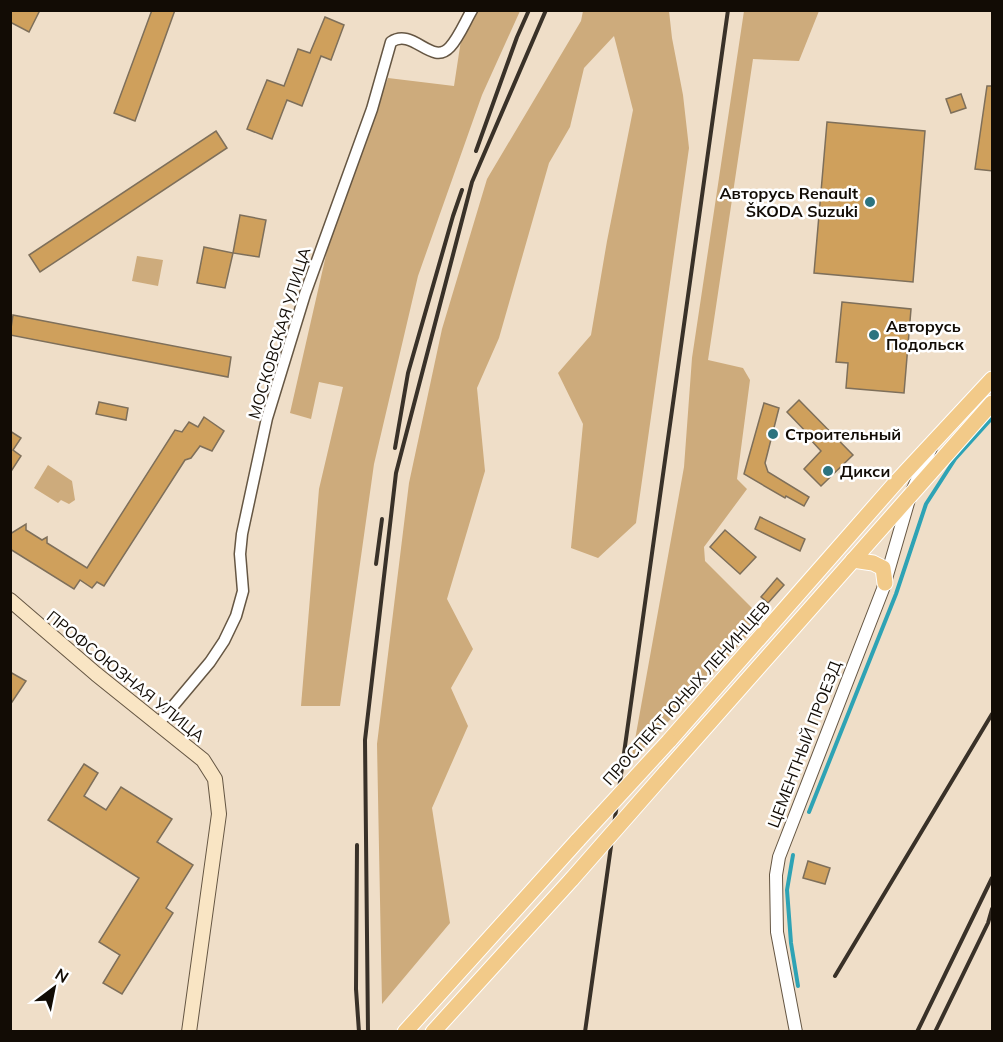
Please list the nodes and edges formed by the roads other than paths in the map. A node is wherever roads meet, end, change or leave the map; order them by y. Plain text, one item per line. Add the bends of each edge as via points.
1 (472, 10) edge
2 (993, 378) edge
3 (993, 403) edge
4 (934, 441) junction
5 (898, 480) junction
6 (910, 496) junction
7 (853, 560) junction
8 (885, 583) junction
9 (10, 600) edge
10 (158, 724) junction
11 (189, 1032) edge
12 (405, 1032) edge
13 (433, 1032) edge
14 (796, 1032) edge

1 - 10 street, МОСКОВСКАЯ УЛИЦА via 444,52 435,53 407,38 398,37 391,42 267,418 242,534 243,591 236,616 210,662
2 - 4 main road, ПРОСПЕКТ ЮНЫХ ЛЕНИНЦЕВ
3 - 6 main road
4 - 5 main road, ПРОСПЕКТ ЮНЫХ ЛЕНИНЦЕВ
4 - 6 street, ЦЕМЕНТНЫЙ ПРОЕЗД
5 - 6 street
5 - 12 main road, ПРОСПЕКТ ЮНЫХ ЛЕНИНЦЕВ, bridge via 669,741
6 - 7 main road
6 - 8 street, ЦЕМЕНТНЫЙ ПРОЕЗД
7 - 8 main road via 873,562 883,568
7 - 13 main road, bridge
8 - 14 street, ЦЕМЕНТНЫЙ ПРОЕЗД via 779,856 777,932
9 - 10 main road, ПРОФСОЮЗНАЯ УЛИЦА
10 - 11 main road, ПРОФСОЮЗНАЯ УЛИЦА via 203,760 215,779 219,814

